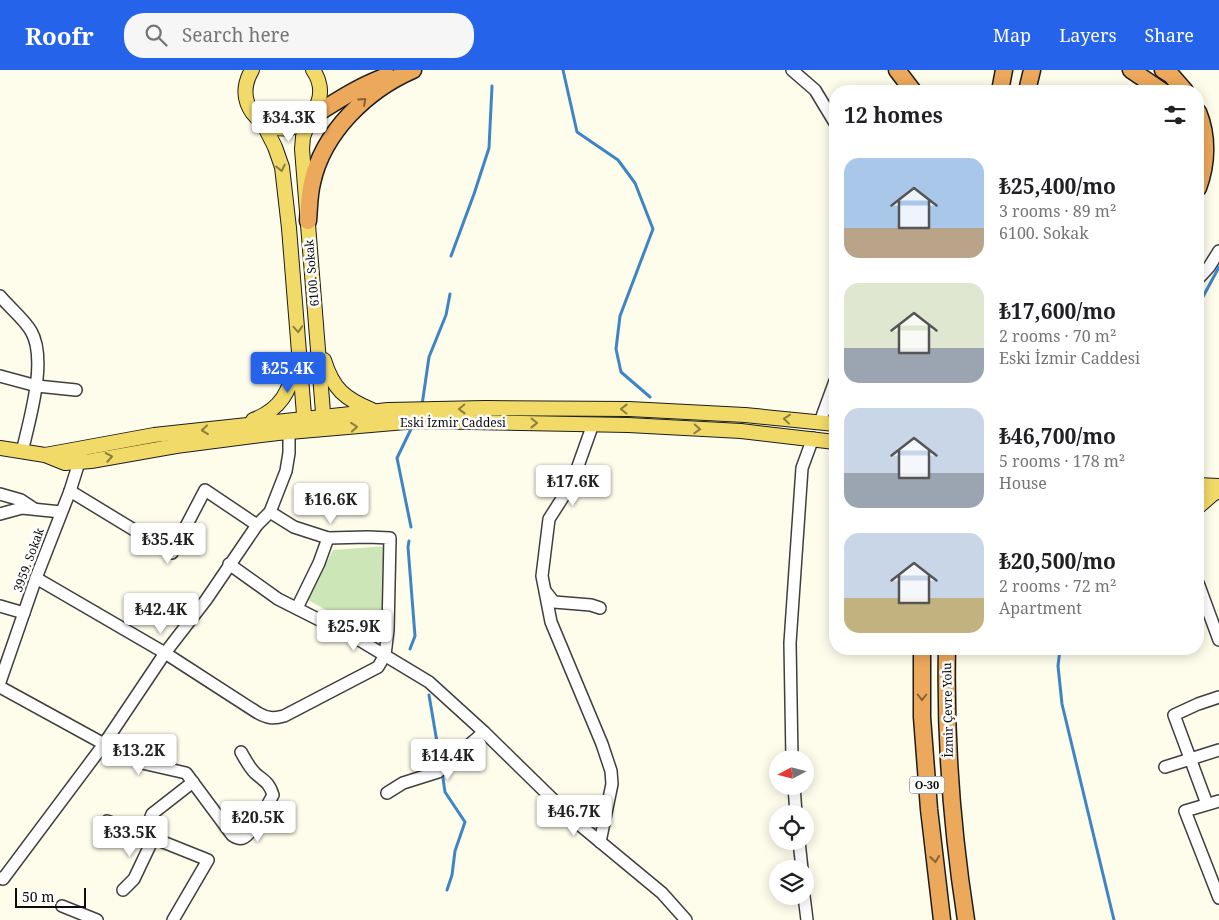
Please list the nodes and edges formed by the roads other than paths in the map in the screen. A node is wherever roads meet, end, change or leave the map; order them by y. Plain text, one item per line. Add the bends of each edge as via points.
1 (252, 70) edge
2 (313, 70) edge
3 (407, 70) edge
4 (413, 70) edge
5 (792, 70) edge
6 (897, 70) edge
7 (1004, 70) edge
8 (1032, 70) edge
9 (1037, 70) edge
10 (1131, 70) edge
11 (1163, 70) edge
12 (908, 85) edge
13 (1001, 85) edge
14 (1028, 85) edge
15 (1035, 85) edge
16 (1153, 85) edge
17 (1179, 85) edge
18 (829, 113) edge
19 (310, 118) junction
20 (263, 123) junction
21 (1204, 144) edge
22 (1204, 169) edge
23 (308, 221) junction
24 (1219, 251) edge
25 (1204, 273) edge
26 (0, 296) edge
27 (318, 340) junction
28 (300, 356) junction
29 (0, 376) edge
30 (37, 386) junction
31 (76, 390) dead end
32 (829, 397) edge
33 (376, 411) junction
34 (820, 422) junction
35 (324, 423) junction
36 (829, 423) edge
37 (593, 424) junction
38 (305, 425) junction
39 (240, 426) junction
40 (289, 432) junction
41 (813, 438) junction
42 (829, 441) edge
43 (0, 448) edge
44 (22, 452) junction
45 (81, 455) junction
46 (1204, 485) edge
47 (1219, 486) edge
48 (1219, 491) edge
49 (70, 492) junction
50 (0, 494) edge
51 (1204, 502) edge
52 (34, 508) junction
53 (62, 512) junction
54 (270, 512) junction
55 (0, 514) edge
56 (257, 526) junction
57 (328, 538) junction
58 (229, 564) junction
59 (36, 578) junction
60 (545, 590) junction
61 (1204, 599) edge
62 (0, 606) edge
63 (297, 608) junction
64 (600, 608) dead end
65 (24, 613) junction
66 (1219, 640) edge
67 (165, 652) junction
68 (922, 655) edge
69 (947, 655) edge
70 (385, 656) junction
71 (0, 682) edge
72 (0, 686) edge
73 (1219, 697) edge
74 (484, 732) junction
75 (104, 744) junction
76 (792, 750) edge
77 (1219, 750) edge
78 (241, 752) dead end
79 (1190, 759) junction
80 (1165, 767) dead end
81 (193, 782) junction
82 (387, 793) dead end
83 (1213, 803) edge
84 (1219, 813) edge
85 (107, 822) dead end
86 (153, 839) junction
87 (600, 842) junction
88 (0, 878) edge
89 (123, 890) dead end
90 (1219, 898) edge
91 (805, 905) edge
92 (62, 906) dead end
93 (97, 920) edge
94 (173, 920) edge
95 (686, 920) edge
96 (807, 920) edge
97 (942, 920) edge
98 (966, 920) edge

1 - 20 main road, 6100. Sokak via 246,85 246,99 252,113
2 - 19 main road, 6100. Sokak via 320,91 319,101
3 - 19 highway via 372,81
23 -> 4 highway via 315,171 336,132 366,99 392,80
5 - 18 street via 815,90
6 - 12 highway
7 - 13 highway
8 - 14 highway
9 - 15 highway
10 - 16 highway
11 - 17 highway
19 - 20 main road via 287,129
19 - 23 main road, 6100. Sokak via 302,149
20 -> 28 main road, 6100. Sokak via 282,168
21 - 22 highway
23 - 27 main road, 6100. Sokak
24 - 25 street
26 - 30 street via 31,331 37,348
27 - 33 main road via 338,390 354,402
27 - 35 main road, 6100. Sokak
28 - 38 main road, 6100. Sokak
28 - 39 main road via 291,386 282,401 263,416
29 - 30 street
30 - 31 street
30 - 44 street
32 - 34 street
34 -> 33 main road, Eski İzmir Caddesi via 628,409
33 - 35 main road, Eski İzmir Caddesi
34 - 36 main road, Eski İzmir Caddesi
35 -> 37 main road, Eski İzmir Caddesi
35 - 38 main road, Eski İzmir Caddesi
37 -> 41 main road, Eski İzmir Caddesi
37 - 60 street via 572,483 549,519 542,576
38 - 39 main road, Eski İzmir Caddesi
38 - 40 main road, Eski İzmir Caddesi
39 -> 45 main road, Eski İzmir Caddesi via 154,435
45 -> 40 main road, Eski İzmir Caddesi
40 - 54 street via 286,471
41 - 42 main road, Eski İzmir Caddesi
41 - 76 street via 802,468 790,643
43 - 44 main road, Eski İzmir Caddesi
44 - 45 main road, Eski İzmir Caddesi via 45,455 65,463
45 - 49 street, 3959. Sokak
46 - 47 main road
48 - 51 main road
49 - 53 street, 3959. Sokak
49 - 56 street via 172,553 205,490
50 - 52 street
52 - 53 street
52 - 55 street
53 - 59 street, 3959. Sokak
54 - 56 street
54 - 57 street via 294,527
56 - 58 street
57 - 63 street
57 - 70 street via 390,538
58 - 63 street via 278,599
58 - 67 street via 206,600
59 - 65 street, 3959. Sokak
59 - 67 street
60 - 64 street via 554,602
60 - 87 street via 551,622 611,771 612,784
61 - 66 street
62 - 65 street
63 - 70 street
65 - 71 street, 3959. Sokak
67 - 70 street via 258,713 274,718 284,716 378,667
67 - 75 street
68 -> 97 highway, İzmir Çevre Yolu / O-30 via 926,772
69 - 98 highway, İzmir Çevre Yolu / O-30 via 950,794
70 - 74 street via 429,682
72 - 75 street
73 - 79 street via 1174,715
74 - 82 street via 438,772 403,783
74 - 87 street
75 - 81 street via 142,763 186,773
75 - 88 street via 3,879
77 - 79 street
78 - 81 street via 256,774 266,780 274,795 243,838 232,835
79 - 80 street
79 - 83 street
81 - 86 street via 152,814 149,820
83 - 84 street
83 - 90 street via 1185,811
85 - 86 street
86 - 89 street via 134,879
86 - 94 street via 208,860
87 - 95 street via 662,893
91 - 96 street
92 - 93 street

